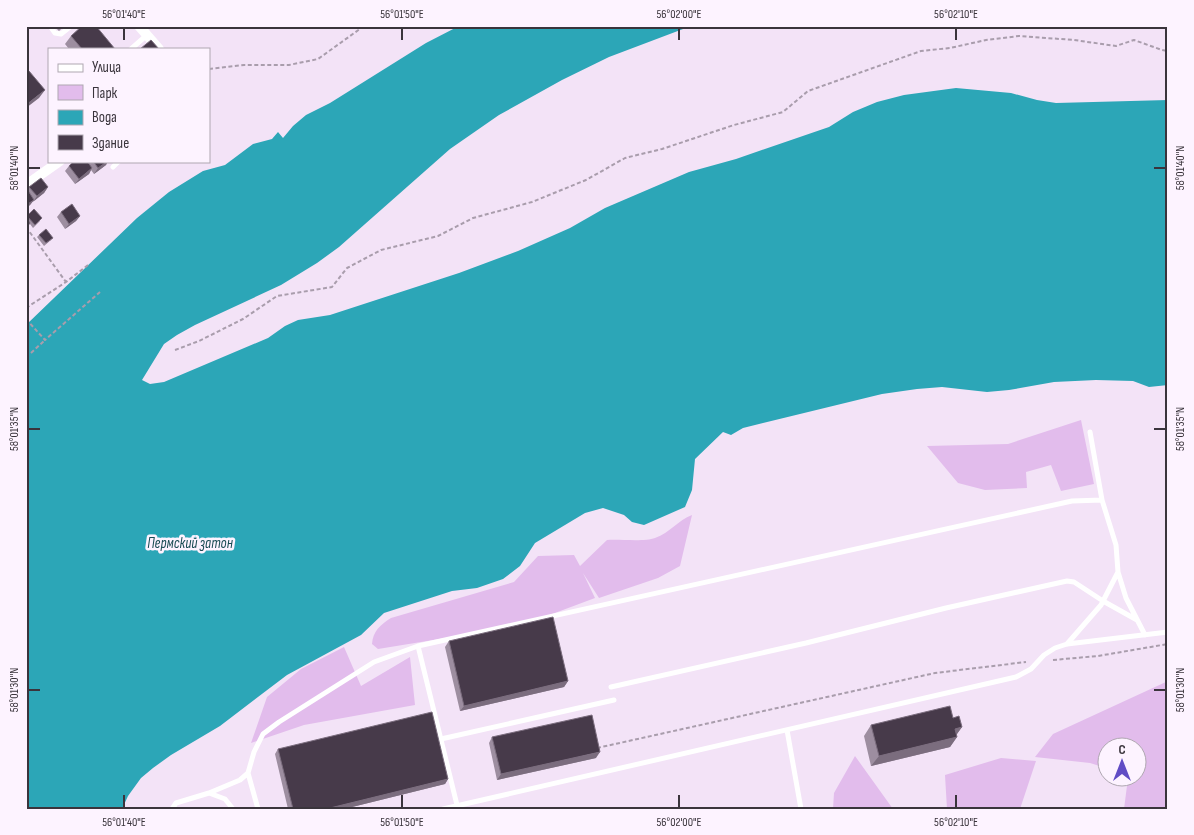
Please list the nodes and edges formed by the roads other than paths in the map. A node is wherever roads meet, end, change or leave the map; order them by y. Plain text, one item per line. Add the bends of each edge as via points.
1 (50, 26) edge
2 (71, 26) edge
3 (139, 26) edge
4 (147, 35) junction
5 (132, 48) edge
6 (158, 48) edge
7 (59, 162) edge
8 (118, 162) edge
9 (113, 167) dead end
10 (26, 185) edge
11 (1090, 432) dead end
12 (1102, 500) junction
13 (1118, 572) junction
14 (1103, 601) junction
15 (1137, 620) junction
16 (1168, 632) edge
17 (1145, 635) junction
18 (1066, 644) junction
19 (418, 646) junction
20 (611, 687) dead end
21 (614, 700) dead end
22 (787, 730) junction
23 (441, 739) junction
24 (248, 774) junction
25 (209, 793) junction
26 (458, 806) junction
27 (172, 809) edge
28 (233, 809) edge
29 (258, 809) edge
30 (443, 809) edge
31 (801, 809) edge

1 - 2 lane via 61,34
3 - 4 street
4 - 5 lane
4 - 6 street
7 - 10 street
8 - 9 lane
11 - 12 lane
12 - 13 lane via 1116,545
12 - 19 lane via 1072,501
13 - 14 lane
13 - 15 lane
14 - 15 lane
14 - 18 lane
14 - 20 lane via 1074,582 1067,581
15 - 17 lane
16 - 17 lane
17 - 18 lane
18 - 22 lane via 1055,648 1031,669 1016,677
19 - 23 lane
19 - 24 lane via 374,662 279,722 264,734 254,752
21 - 23 lane
22 - 26 lane
22 - 31 lane
23 - 26 lane
24 - 25 lane
24 - 29 lane
25 - 27 lane via 176,803
25 - 28 lane via 225,799
26 - 30 lane

